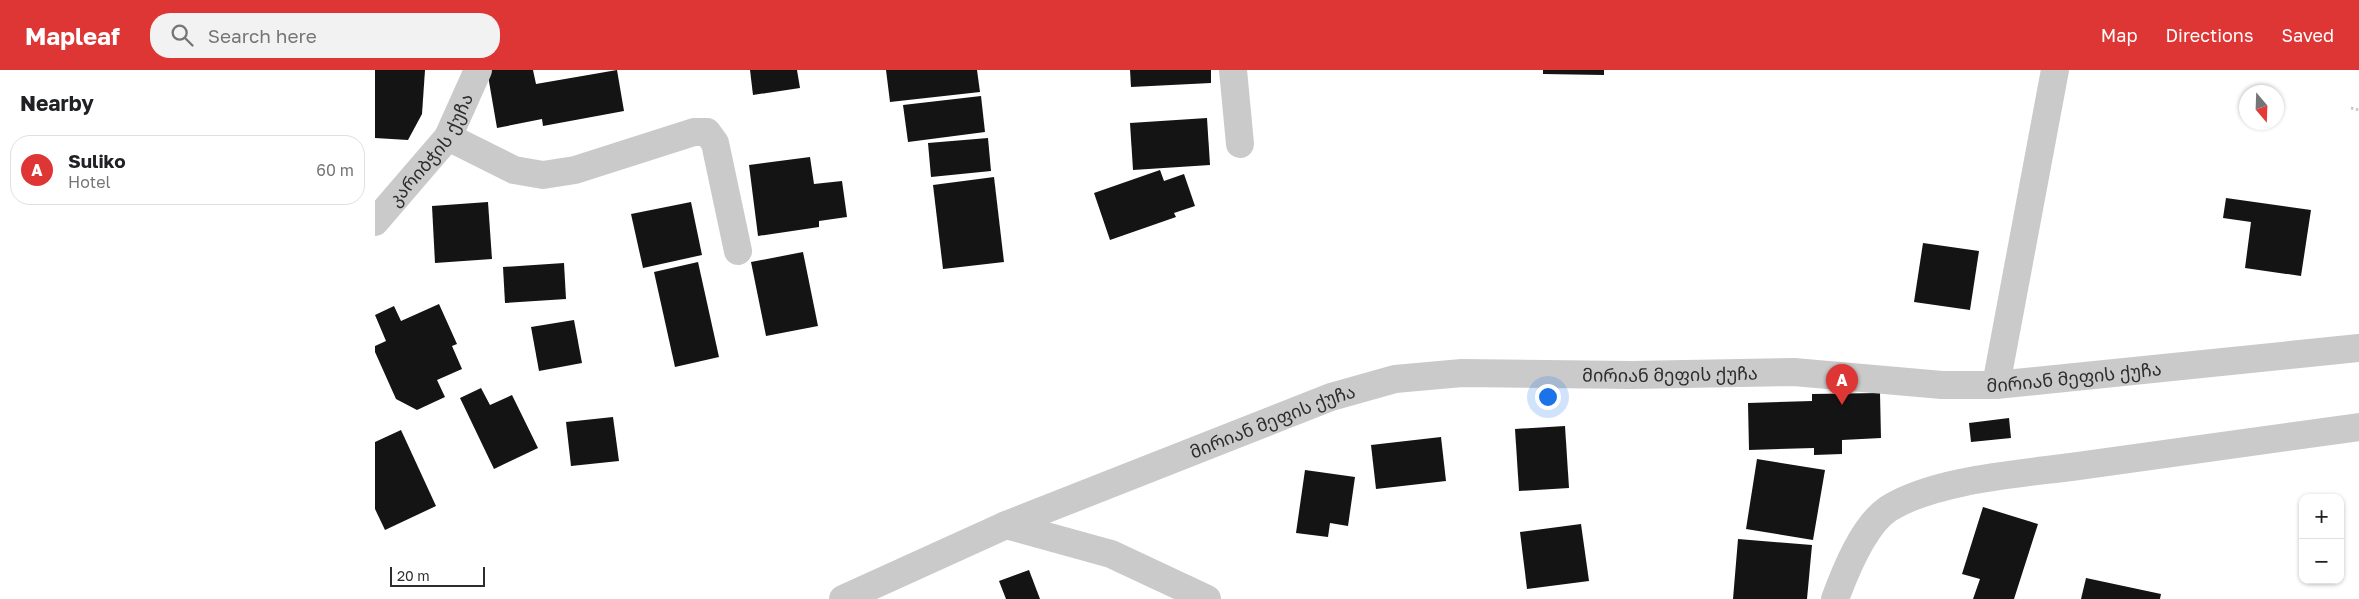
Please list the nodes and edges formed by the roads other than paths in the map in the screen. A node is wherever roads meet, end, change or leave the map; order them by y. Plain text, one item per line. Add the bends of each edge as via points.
1 (478, 70) edge
2 (1233, 70) edge
3 (2055, 70) edge
4 (448, 137) junction
5 (1240, 144) dead end
6 (375, 222) edge
7 (738, 251) dead end
8 (2359, 348) edge
9 (1996, 386) junction
10 (2359, 427) edge
11 (1006, 525) junction
12 (843, 599) edge
13 (1207, 599) edge
14 (1835, 599) edge

1 - 4 street, კარიბჭის ქუჩა
2 - 5 street
3 - 9 street
4 - 6 street, კარიბჭის ქუჩა
4 - 7 street via 514,170 543,175 575,170 694,132 707,132 715,143
8 - 9 street, მირიან მეფის ქუჩა
9 - 11 street, მირიან მეფის ქუჩა via 1942,385 1795,372 1631,375 1461,373 1395,379 1331,397
10 - 14 street via 1952,485 1914,495 1887,510 1865,535
11 - 12 street, მირიან მეფის ქუჩა
11 - 13 street via 1111,554

